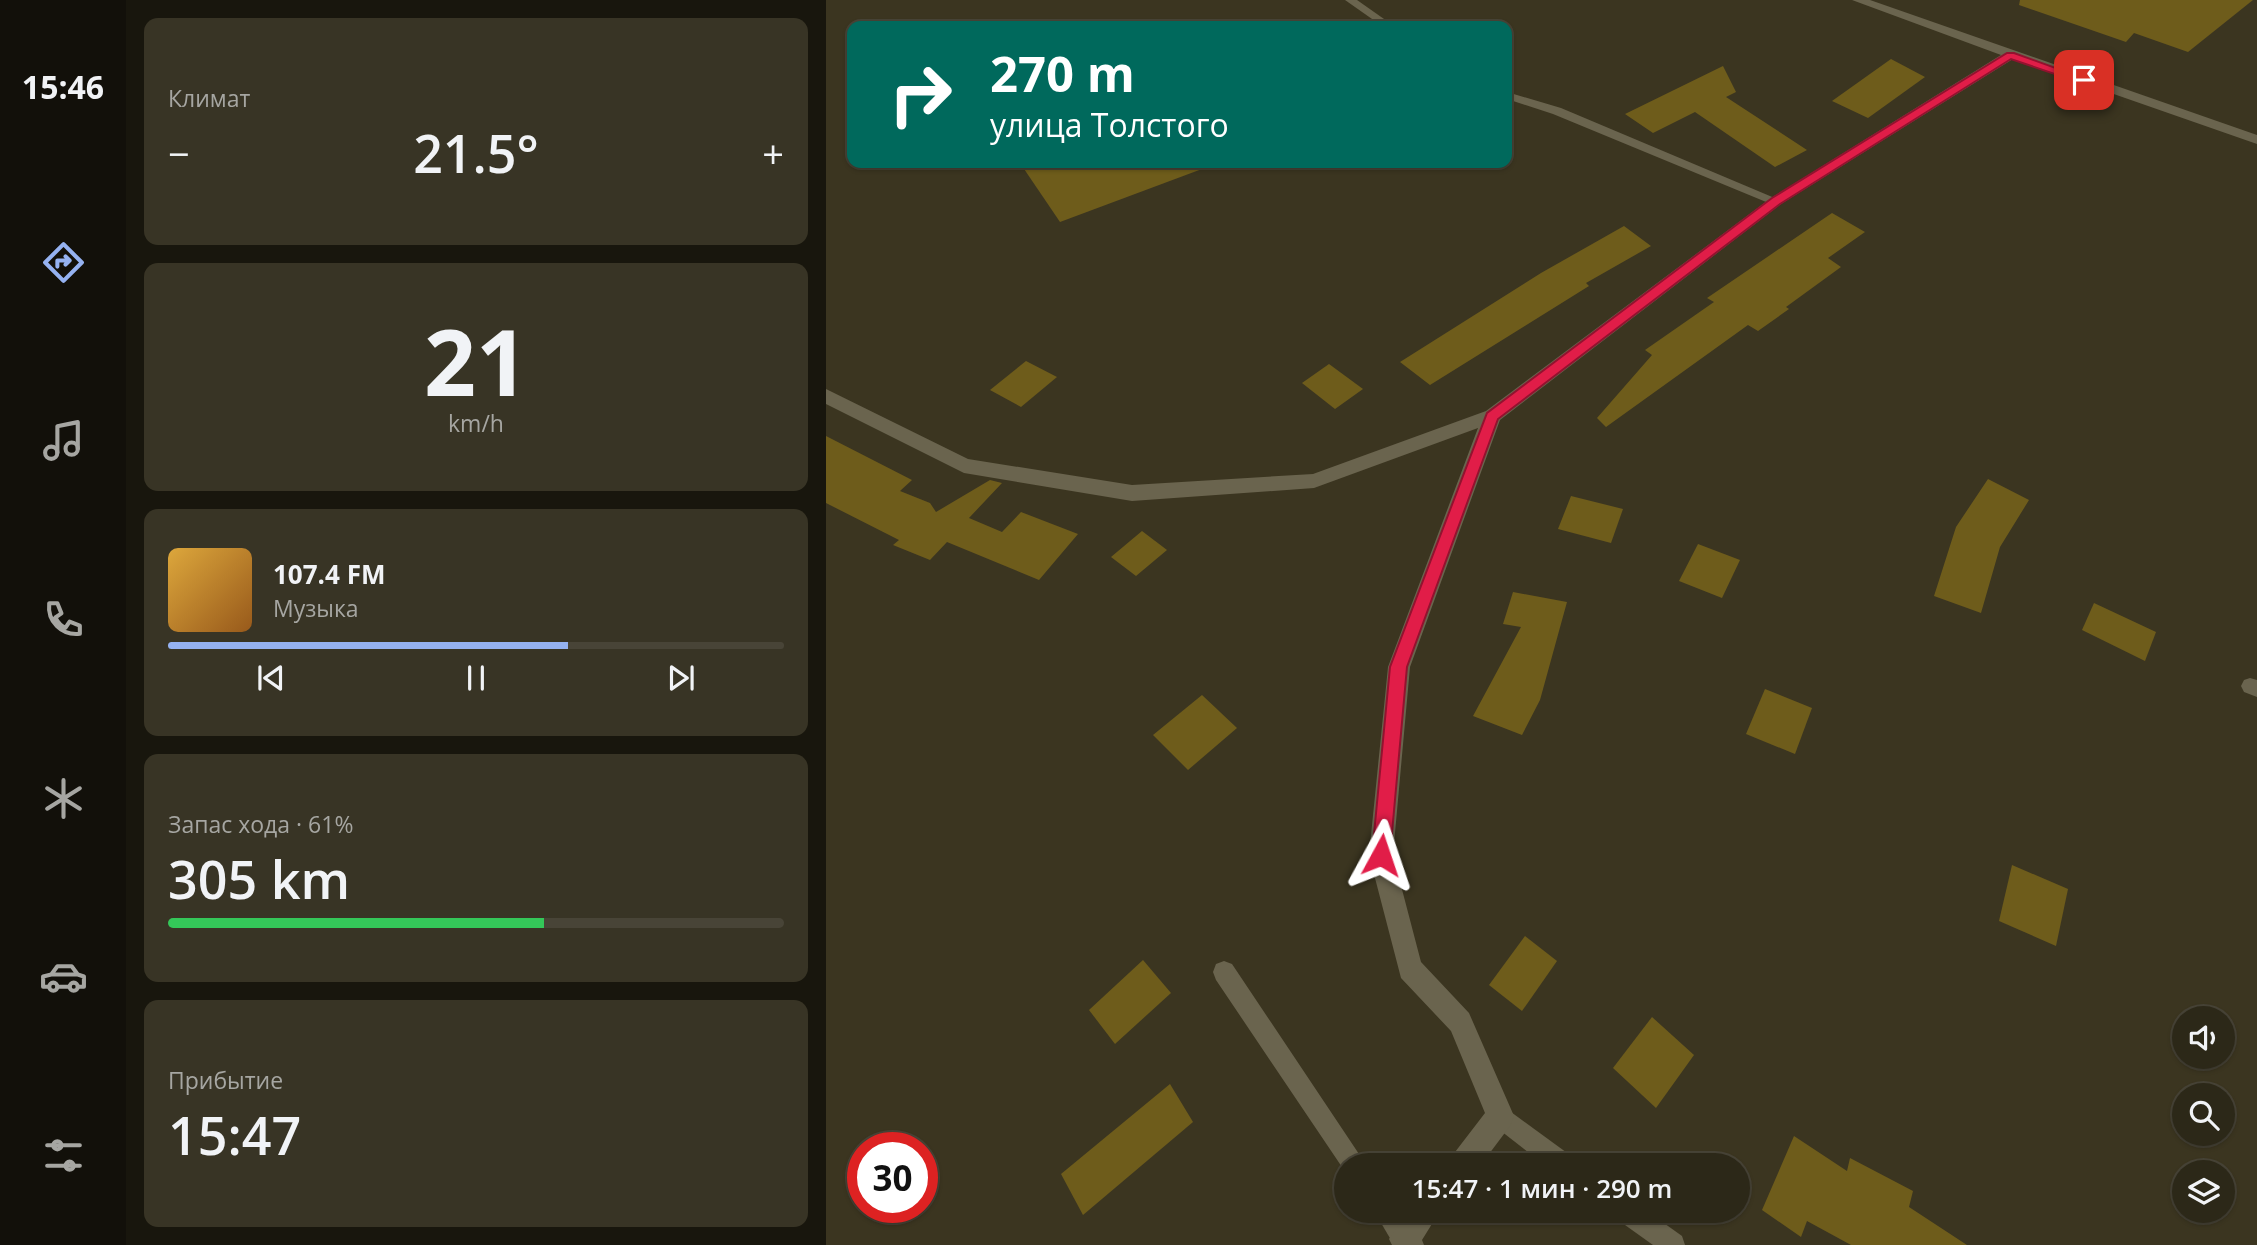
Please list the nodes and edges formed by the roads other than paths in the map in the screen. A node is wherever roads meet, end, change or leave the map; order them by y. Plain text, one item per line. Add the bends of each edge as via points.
1 (1350, 0) edge
2 (1858, 0) edge
3 (1382, 21) edge
4 (2010, 55) junction
5 (1512, 97) edge
6 (2257, 140) edge
7 (1776, 201) junction
8 (826, 396) edge
9 (1492, 416) junction
10 (1224, 972) dead end
11 (1500, 1116) junction
12 (1346, 1153) edge
13 (1472, 1153) edge
14 (1549, 1153) edge
15 (1394, 1223) edge
16 (1419, 1223) edge
17 (1644, 1223) edge
18 (1407, 1242) edge
19 (1673, 1245) edge

1 - 3 lane
2 - 4 street
4 - 6 street
4 - 7 street
5 - 7 lane
7 - 9 street
8 - 9 street via 964,466 1132,492 1314,481
9 - 11 street via 1399,667 1381,855 1410,969 1460,1022
10 - 12 lane
11 - 13 street
11 - 14 lane
15 - 18 lane
16 - 18 street
17 - 19 lane

